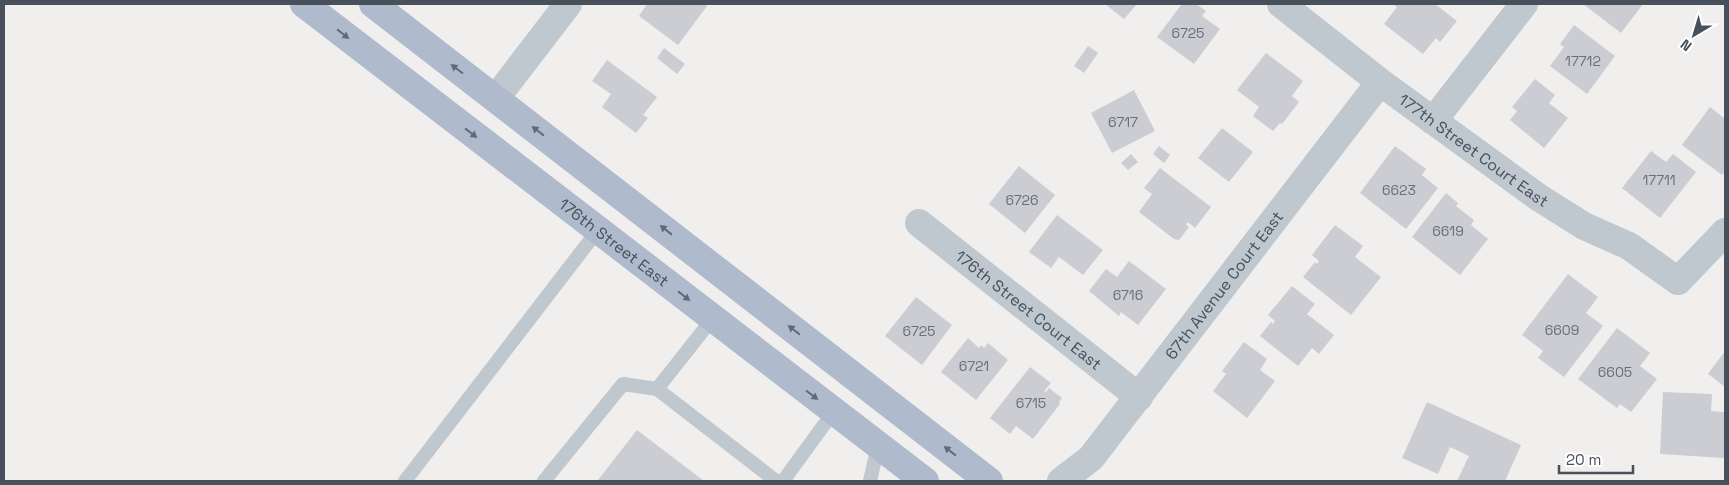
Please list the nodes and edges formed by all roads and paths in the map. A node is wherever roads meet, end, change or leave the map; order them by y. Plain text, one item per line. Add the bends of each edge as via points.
1 (304, 4) edge
2 (373, 4) edge
3 (568, 4) edge
4 (1281, 4) edge
5 (1524, 4) edge
6 (1380, 82) junction
7 (496, 98) junction
8 (1433, 122) junction
9 (919, 223) dead end
10 (598, 230) junction
11 (1725, 232) edge
12 (713, 318) junction
13 (657, 389) junction
14 (1139, 397) junction
15 (834, 411) junction
16 (878, 446) junction
17 (404, 481) edge
18 (544, 481) edge
19 (776, 481) edge
20 (783, 481) edge
21 (870, 481) edge
22 (925, 481) edge
23 (989, 481) edge
24 (1061, 481) edge

1 -> 10 main road, 176th Street East
7 -> 2 main road
3 - 7 street
4 - 6 street, 177th Street Court East
5 - 8 street
6 - 8 street, 177th Street Court East
6 - 14 street, 67th Avenue Court East
23 -> 7 main road
8 - 11 street, 177th Street Court East via 1538,197 1584,226 1629,246 1678,281
9 - 14 street, 176th Street Court East
10 -> 12 main road, 176th Street East
10 - 17 lane
12 - 13 lane
12 -> 15 main road, 176th Street East
13 - 18 lane via 623,384
13 - 19 lane
14 - 24 street, 67th Avenue Court East via 1091,458
15 - 16 main road, 176th Street East
15 - 20 lane
16 - 21 lane
16 - 22 main road, 176th Street East

